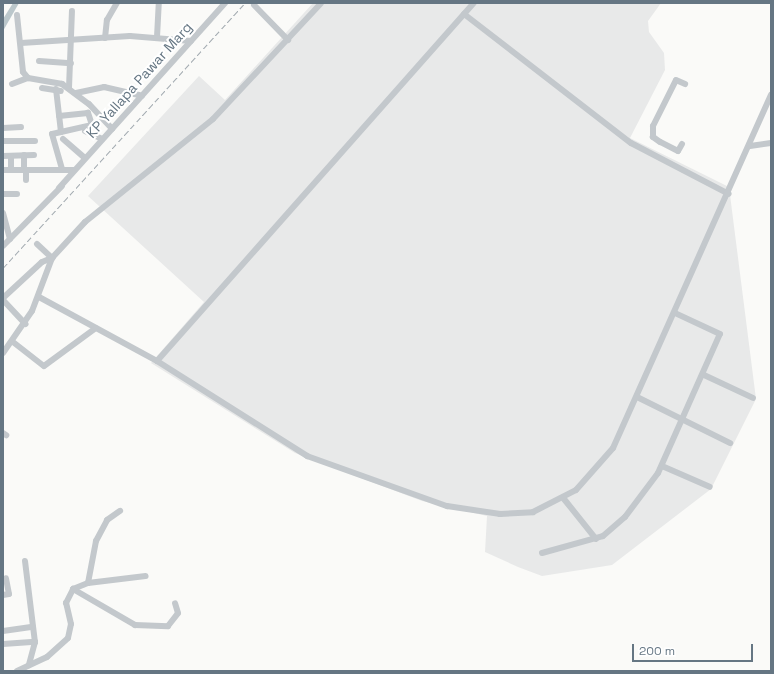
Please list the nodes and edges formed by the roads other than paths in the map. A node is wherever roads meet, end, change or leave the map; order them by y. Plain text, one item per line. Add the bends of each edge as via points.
1 (116, 3) edge
2 (159, 3) edge
3 (225, 3) edge
4 (322, 3) edge
5 (474, 3) edge
6 (254, 6) dead end
7 (72, 11) dead end
8 (17, 14) dead end
9 (464, 14) junction
10 (157, 37) junction
11 (105, 38) junction
12 (288, 40) junction
13 (191, 41) junction
14 (72, 42) junction
15 (21, 43) junction
16 (39, 61) dead end
17 (71, 63) junction
18 (28, 78) junction
19 (12, 84) dead end
20 (685, 84) dead end
21 (42, 88) dead end
22 (69, 88) junction
23 (76, 93) junction
24 (771, 95) edge
25 (142, 96) junction
26 (59, 116) junction
27 (21, 127) dead end
28 (3, 128) edge
29 (112, 129) junction
30 (61, 132) junction
31 (69, 134) dead end
32 (63, 139) dead end
33 (102, 140) junction
34 (3, 141) edge
35 (36, 141) dead end
36 (660, 142) junction
37 (771, 143) edge
38 (682, 144) dead end
39 (750, 146) junction
40 (24, 155) junction
41 (34, 155) dead end
42 (654, 155) junction
43 (3, 156) edge
44 (11, 156) junction
45 (85, 156) junction
46 (3, 170) edge
47 (12, 170) junction
48 (25, 170) junction
49 (62, 170) junction
50 (74, 170) junction
51 (26, 180) dead end
52 (3, 194) edge
53 (17, 194) dead end
54 (729, 194) junction
55 (3, 213) edge
56 (10, 240) junction
57 (37, 244) dead end
58 (3, 246) edge
59 (52, 258) junction
60 (39, 297) junction
61 (3, 299) edge
62 (675, 313) junction
63 (25, 324) junction
64 (96, 328) junction
65 (13, 342) junction
66 (4, 350) edge
67 (157, 361) junction
68 (704, 375) junction
69 (637, 397) junction
70 (753, 398) dead end
71 (683, 420) junction
72 (730, 443) dead end
73 (662, 466) junction
74 (710, 486) dead end
75 (564, 499) junction
76 (120, 511) dead end
77 (596, 539) junction
78 (542, 553) dead end
79 (25, 561) dead end
80 (146, 576) dead end
81 (6, 578) dead end
82 (88, 583) junction
83 (73, 589) junction
84 (3, 595) edge
85 (175, 603) dead end
86 (33, 627) junction
87 (3, 631) edge
88 (35, 642) junction
89 (3, 644) edge
90 (29, 665) junction
91 (17, 671) edge

1 - 11 street via 106,20
2 - 10 street
3 - 13 street, KP Yallapa Pawar Marg
4 - 12 street
5 - 9 street
6 - 12 street
7 - 14 street
8 - 15 street
9 - 42 street via 631,143
9 - 67 street
10 - 11 street
10 - 13 street
11 - 14 street
12 - 59 street via 213,119 85,222
13 - 25 street, KP Yallapa Pawar Marg
14 - 15 street
14 - 17 street
15 - 18 street via 23,72
16 - 17 street
17 - 22 street
18 - 19 street
18 - 22 street via 46,79
20 - 36 street via 676,80 653,126 653,137
21 - 26 street via 59,90
22 - 23 street
23 - 25 street via 104,86
23 - 29 street
24 - 39 street
25 - 29 street, KP Yallapa Pawar Marg
26 - 30 street
26 - 30 street via 88,113 92,125
27 - 28 street
29 - 33 street, KP Yallapa Pawar Marg
30 - 49 street via 52,134
31 - 33 street via 91,130
32 - 45 street
33 - 45 street, KP Yallapa Pawar Marg
34 - 35 street
36 - 38 street via 678,151
36 - 42 street
37 - 39 street
39 - 54 street
40 - 41 street
40 - 44 street
40 - 48 street
42 - 54 street
43 - 44 street
44 - 47 street
45 - 50 street, KP Yallapa Pawar Marg
46 - 47 street
47 - 48 street
48 - 49 street
48 - 51 street
49 - 50 street
50 - 56 street, KP Yallapa Pawar Marg
52 - 53 street
54 - 62 street
55 - 56 street
56 - 58 street, KP Yallapa Pawar Marg
57 - 59 street
59 - 60 street
59 - 61 street via 42,262
60 - 63 street
60 - 64 street
61 - 63 street
62 - 68 street via 720,334
62 - 69 street
63 - 65 street
64 - 65 street via 44,366
64 - 67 street
65 - 66 street
67 - 75 street via 295,450 425,499 481,512 514,515 533,512
68 - 70 street
68 - 71 street
69 - 71 street
69 - 75 street via 605,461
71 - 72 street
71 - 73 street
73 - 74 street
73 - 77 street via 650,488 625,517
75 - 77 street
76 - 82 street via 107,520 96,541
77 - 78 street
79 - 86 street
80 - 82 street
81 - 84 street via 9,594
82 - 83 street
83 - 85 street via 135,625 168,626 178,613
83 - 90 street via 66,604 71,624 68,638 56,651
86 - 87 street
86 - 88 street
88 - 89 street
88 - 90 street
90 - 91 street

